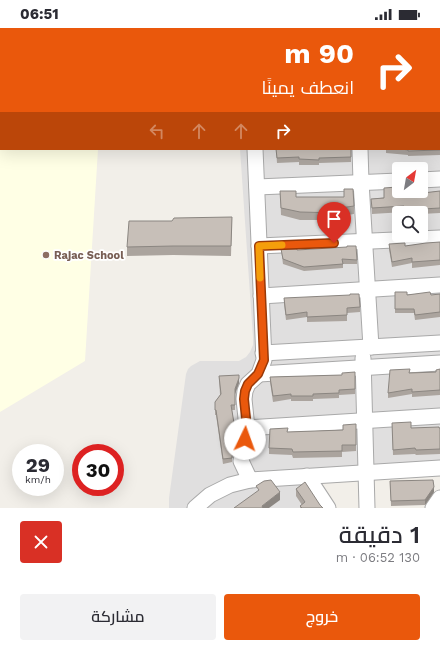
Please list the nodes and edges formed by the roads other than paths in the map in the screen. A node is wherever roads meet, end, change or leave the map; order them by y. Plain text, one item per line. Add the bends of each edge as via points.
1 (255, 150) edge
2 (360, 150) edge
3 (440, 179) edge
4 (428, 180) edge
5 (392, 181) edge
6 (361, 182) junction
7 (257, 187) junction
8 (440, 238) edge
9 (364, 241) junction
10 (259, 246) junction
11 (440, 285) edge
12 (367, 289) junction
13 (261, 296) junction
14 (440, 343) edge
15 (367, 347) junction
16 (263, 352) junction
17 (440, 363) edge
18 (364, 368) junction
19 (258, 374) junction
20 (440, 416) edge
21 (365, 420) junction
22 (247, 428) junction
23 (440, 468) edge
24 (366, 472) junction
25 (307, 476) junction
26 (250, 480) junction
27 (440, 498) edge
28 (195, 508) edge
29 (328, 508) edge
30 (367, 508) edge
31 (433, 508) edge

1 - 7 street
2 - 6 street
3 - 4 street
5 - 6 street
6 - 7 street
6 - 9 street
7 - 10 street
8 - 9 street
9 - 10 street
9 - 12 street
10 - 13 street
11 - 12 street
12 - 13 street
12 - 15 street
13 - 16 street
14 - 15 street
15 - 16 street
15 - 18 street
16 - 19 street via 264,360
17 - 18 street
18 - 19 street
18 - 21 street
19 - 22 street via 245,391
20 - 21 street
21 - 22 street
21 - 24 street
22 - 26 street via 241,461
23 - 24 street
24 - 25 street
24 - 30 street
25 - 26 street
25 - 29 street
26 - 28 street via 230,484 210,495
27 - 31 street

